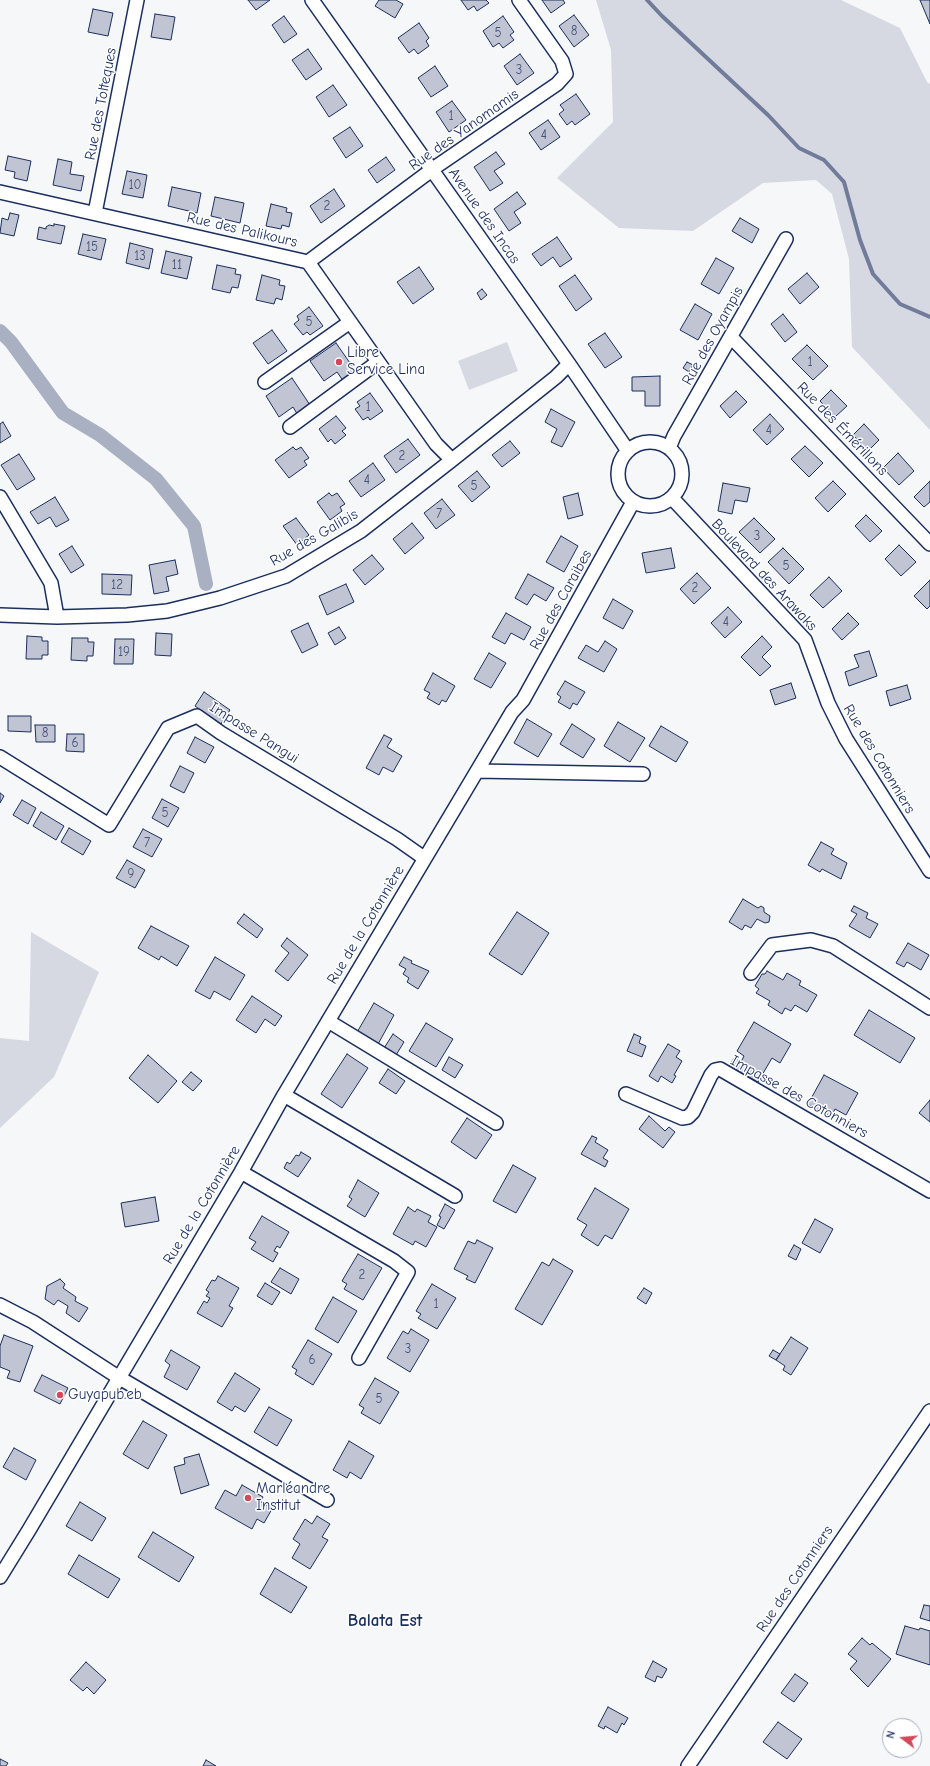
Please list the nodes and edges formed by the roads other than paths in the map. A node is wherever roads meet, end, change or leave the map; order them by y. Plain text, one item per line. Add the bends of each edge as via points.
1 (137, 0) edge
2 (312, 0) edge
3 (519, 0) edge
4 (432, 171) junction
5 (0, 192) edge
6 (96, 213) junction
7 (786, 239) dead end
8 (308, 262) junction
9 (350, 322) junction
10 (731, 337) junction
11 (378, 362) junction
12 (568, 364) junction
13 (265, 382) dead end
14 (290, 427) dead end
15 (669, 448) junction
16 (628, 451) junction
17 (452, 460) junction
18 (0, 497) edge
19 (672, 498) junction
20 (633, 502) junction
21 (930, 544) edge
22 (0, 615) edge
23 (57, 617) junction
24 (828, 703) joint
25 (0, 757) edge
26 (477, 771) junction
27 (643, 774) dead end
28 (427, 853) junction
29 (930, 871) edge
30 (751, 973) dead end
31 (930, 1008) edge
32 (328, 1021) junction
33 (626, 1094) dead end
34 (284, 1095) junction
35 (496, 1123) dead end
36 (241, 1172) junction
37 (930, 1191) edge
38 (455, 1196) dead end
39 (0, 1305) edge
40 (359, 1358) dead end
41 (118, 1377) junction
42 (930, 1411) edge
43 (327, 1500) dead end
44 (0, 1577) edge
45 (688, 1766) edge

1 - 6 street, Rue des Tolteques
2 - 4 street, Avenue des Incas
3 - 4 street, Rue des Yanomamis via 562,61 566,74 557,84
4 - 8 street, Rue des Yanomamis
4 - 12 street, Avenue des Incas
5 - 6 street, Rue des Palikours
6 - 8 street, Rue des Palikours
7 - 10 street, Rue des Oyampis
8 - 9 street, Rue des Palikours
9 - 11 street, Rue des Palikours
9 - 13 street
10 - 15 street, Rue des Oyampis
10 - 21 street, Rue des Émérillons
11 - 14 street
11 - 17 street, Rue des Palikours via 436,444
12 - 16 street, Avenue des Incas
12 - 17 street, Rue des Galibis via 556,377
15 - 16 street via 661,444 644,443
15 - 19 street via 681,467 682,478
16 - 20 street via 620,466 619,484 624,494
17 - 23 street, Rue des Galibis via 361,531 286,576 220,598 167,611 128,616
18 - 23 street via 51,583
19 - 20 street via 653,506
19 - 24 street, Boulevard des Arawaks via 805,640
20 - 26 street, Rue des Caraibes via 523,700 512,712
22 - 23 street, Rue des Galibis
24 - 29 street, Rue des Cotonniers via 846,739
25 - 28 street, Impasse Pangui via 108,824 168,728 197,716 397,839
26 - 27 street
26 - 28 street, Rue de la Cotonnière
28 - 32 street, Rue de la Cotonnière
30 - 31 street via 772,945 811,940 834,946
32 - 34 street, Rue de la Cotonnière
32 - 35 street
33 - 37 street, Impasse des Cotonniers via 682,1118 688,1117 711,1075 720,1069
34 - 36 street, Rue de la Cotonnière
34 - 38 street
36 - 40 street via 388,1257 408,1272
36 - 41 street, Rue de la Cotonnière
39 - 41 street via 33,1322
41 - 43 street
41 - 44 street, Rue de la Cotonnière
42 - 45 street, Rue des Cotonniers

